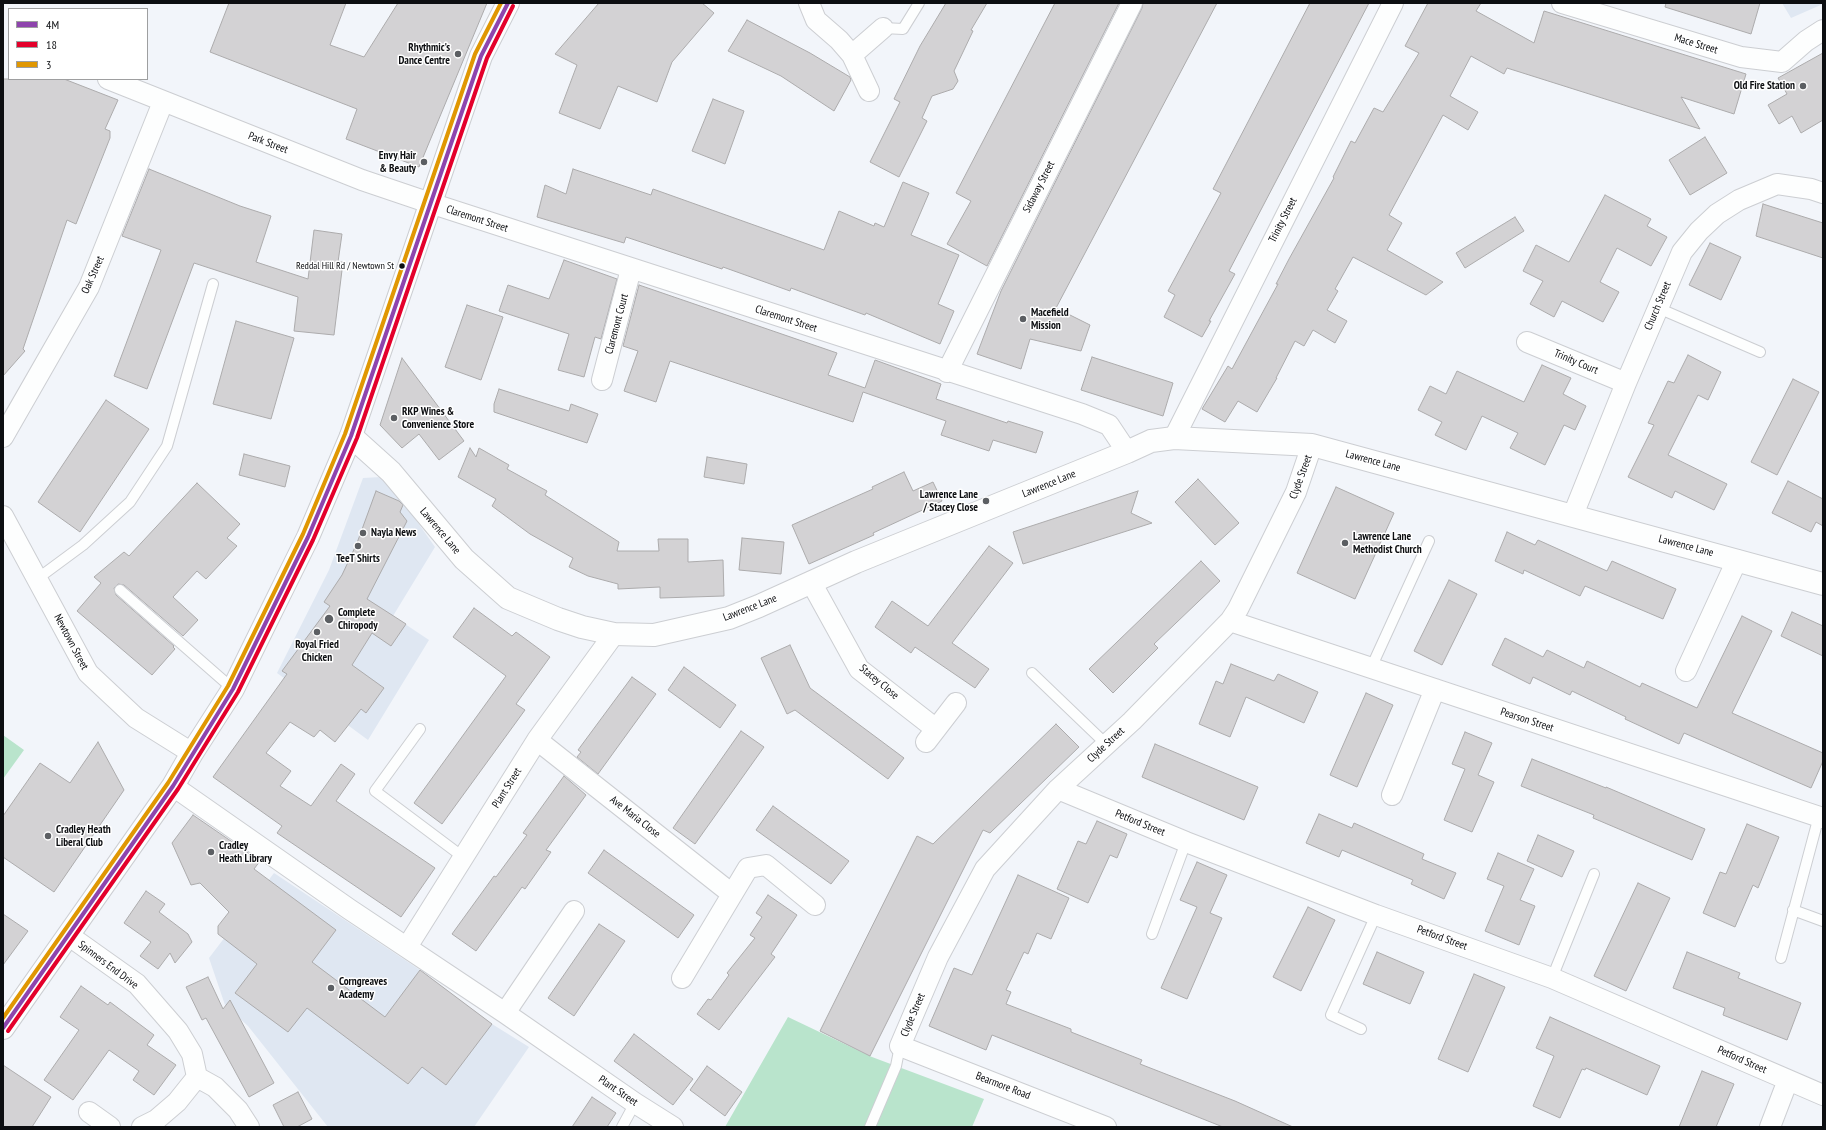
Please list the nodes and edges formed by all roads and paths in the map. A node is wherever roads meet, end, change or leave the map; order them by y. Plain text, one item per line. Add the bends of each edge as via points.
1 (508, 3) edge
2 (809, 3) edge
3 (918, 3) edge
4 (1132, 3) edge
5 (1393, 3) edge
6 (1562, 3) edge
7 (883, 28) joint
8 (1823, 30) edge
9 (852, 55) junction
10 (110, 80) edge
11 (869, 91) dead end
12 (163, 102) junction
13 (1823, 193) edge
14 (430, 203) junction
15 (631, 269) junction
16 (213, 284) dead end
17 (1658, 308) junction
18 (1527, 342) dead end
19 (1760, 352) dead end
20 (947, 372) junction
21 (602, 380) dead end
22 (1626, 383) junction
23 (351, 436) junction
24 (3, 437) edge
25 (1174, 438) junction
26 (1312, 445) junction
27 (1127, 452) junction
28 (1573, 515) junction
29 (3, 516) edge
30 (1429, 540) dead end
31 (1738, 560) junction
32 (38, 578) junction
33 (811, 582) junction
34 (1823, 584) edge
35 (120, 590) dead end
36 (1230, 621) junction
37 (614, 634) junction
38 (1371, 668) junction
39 (1686, 671) dead end
40 (1032, 673) dead end
41 (1434, 689) junction
42 (229, 695) junction
43 (956, 703) dead end
44 (420, 729) dead end
45 (537, 740) junction
46 (1106, 744) junction
47 (192, 753) junction
48 (173, 786) junction
49 (1058, 789) junction
50 (1392, 795) dead end
51 (1821, 817) edge
52 (1186, 842) junction
53 (463, 857) junction
54 (1594, 874) dead end
55 (732, 894) junction
56 (815, 905) dead end
57 (574, 910) dead end
58 (1793, 910) junction
59 (1376, 915) junction
60 (1823, 921) edge
61 (1152, 934) dead end
62 (68, 935) junction
63 (407, 947) junction
64 (1781, 958) dead end
65 (682, 978) dead end
66 (1552, 978) junction
67 (505, 1013) junction
68 (3, 1028) edge
69 (1361, 1029) dead end
70 (900, 1046) junction
71 (197, 1077) junction
72 (1788, 1080) junction
73 (1823, 1095) edge
74 (635, 1103) junction
75 (89, 1112) dead end
76 (110, 1127) edge
77 (142, 1127) edge
78 (249, 1127) edge
79 (622, 1127) edge
80 (673, 1127) edge
81 (870, 1127) edge
82 (1106, 1127) edge
83 (1770, 1127) edge

1 - 14 street via 482,56
2 - 9 street via 816,20
3 - 7 lane via 903,29
4 - 20 street, Sidaway Street
5 - 25 street, Trinity Street
6 - 8 street, Mace Street via 1741,57 1782,62
7 - 9 street
9 - 11 street
10 - 12 street, Park Street
12 - 14 street, Park Street via 362,180
12 - 24 street, Oak Street via 89,286
13 - 17 street, Church Street via 1777,184 1716,214 1682,252
14 - 15 street, Claremont Street
14 - 23 street
15 - 20 street, Claremont Street
15 - 21 street, Claremont Court
16 - 32 lane via 167,446 130,502 83,545
17 - 19 lane
17 - 22 street, Church Street
18 - 22 street, Trinity Court
20 - 27 street, Claremont Street via 1082,414 1109,425
22 - 28 street, Church Street
23 - 37 street, Lawrence Lane via 391,472 464,559 508,598 558,619
23 - 42 street via 308,537
25 - 26 street, Lawrence Lane
25 - 27 street, Lawrence Lane via 1151,441
26 - 28 street, Lawrence Lane
26 - 36 street, Clyde Street via 1296,492
27 - 33 street, Lawrence Lane
28 - 31 street, Lawrence Lane
29 - 32 street, Newtown Street
30 - 38 lane
31 - 34 street, Lawrence Lane
31 - 39 street
32 - 47 street, Newtown Street via 88,673 136,718
33 - 37 street, Lawrence Lane via 729,618 654,635
33 - 43 street, Stacey Close via 859,668 931,736
35 - 42 lane
36 - 38 street, Pearson Street
36 - 46 street, Clyde Street
37 - 45 street, Plant Street
38 - 41 street, Pearson Street
40 - 46 lane
41 - 50 street
41 - 51 street, Pearson Street
42 - 47 street
44 - 53 lane via 375,790
45 - 53 street, Plant Street
45 - 55 street, Ave Maria Close
46 - 49 street, Clyde Street
47 - 48 street
48 - 62 street
48 - 63 street, Plant Street
49 - 52 street, Petford Street
49 - 70 street, Clyde Street via 985,869 938,957
51 - 58 lane
52 - 59 street, Petford Street
52 - 61 lane
53 - 63 street, Plant Street
54 - 66 lane
55 - 56 street via 748,868 766,865
55 - 65 street
57 - 67 street
58 - 60 lane
58 - 64 lane
59 - 66 street, Petford Street
59 - 69 lane via 1331,1015
62 - 68 street
62 - 71 street, Spinners End Drive via 137,984 178,1031 192,1054
63 - 67 street, Plant Street
66 - 72 street, Petford Street
67 - 74 street, Plant Street
70 - 81 lane via 896,1066
70 - 82 street, Bearmore Road
71 - 77 street via 177,1102 156,1120
71 - 78 street via 215,1087 238,1110
72 - 73 street, Petford Street
72 - 83 street
74 - 79 lane
74 - 80 street, Plant Street
75 - 76 street

